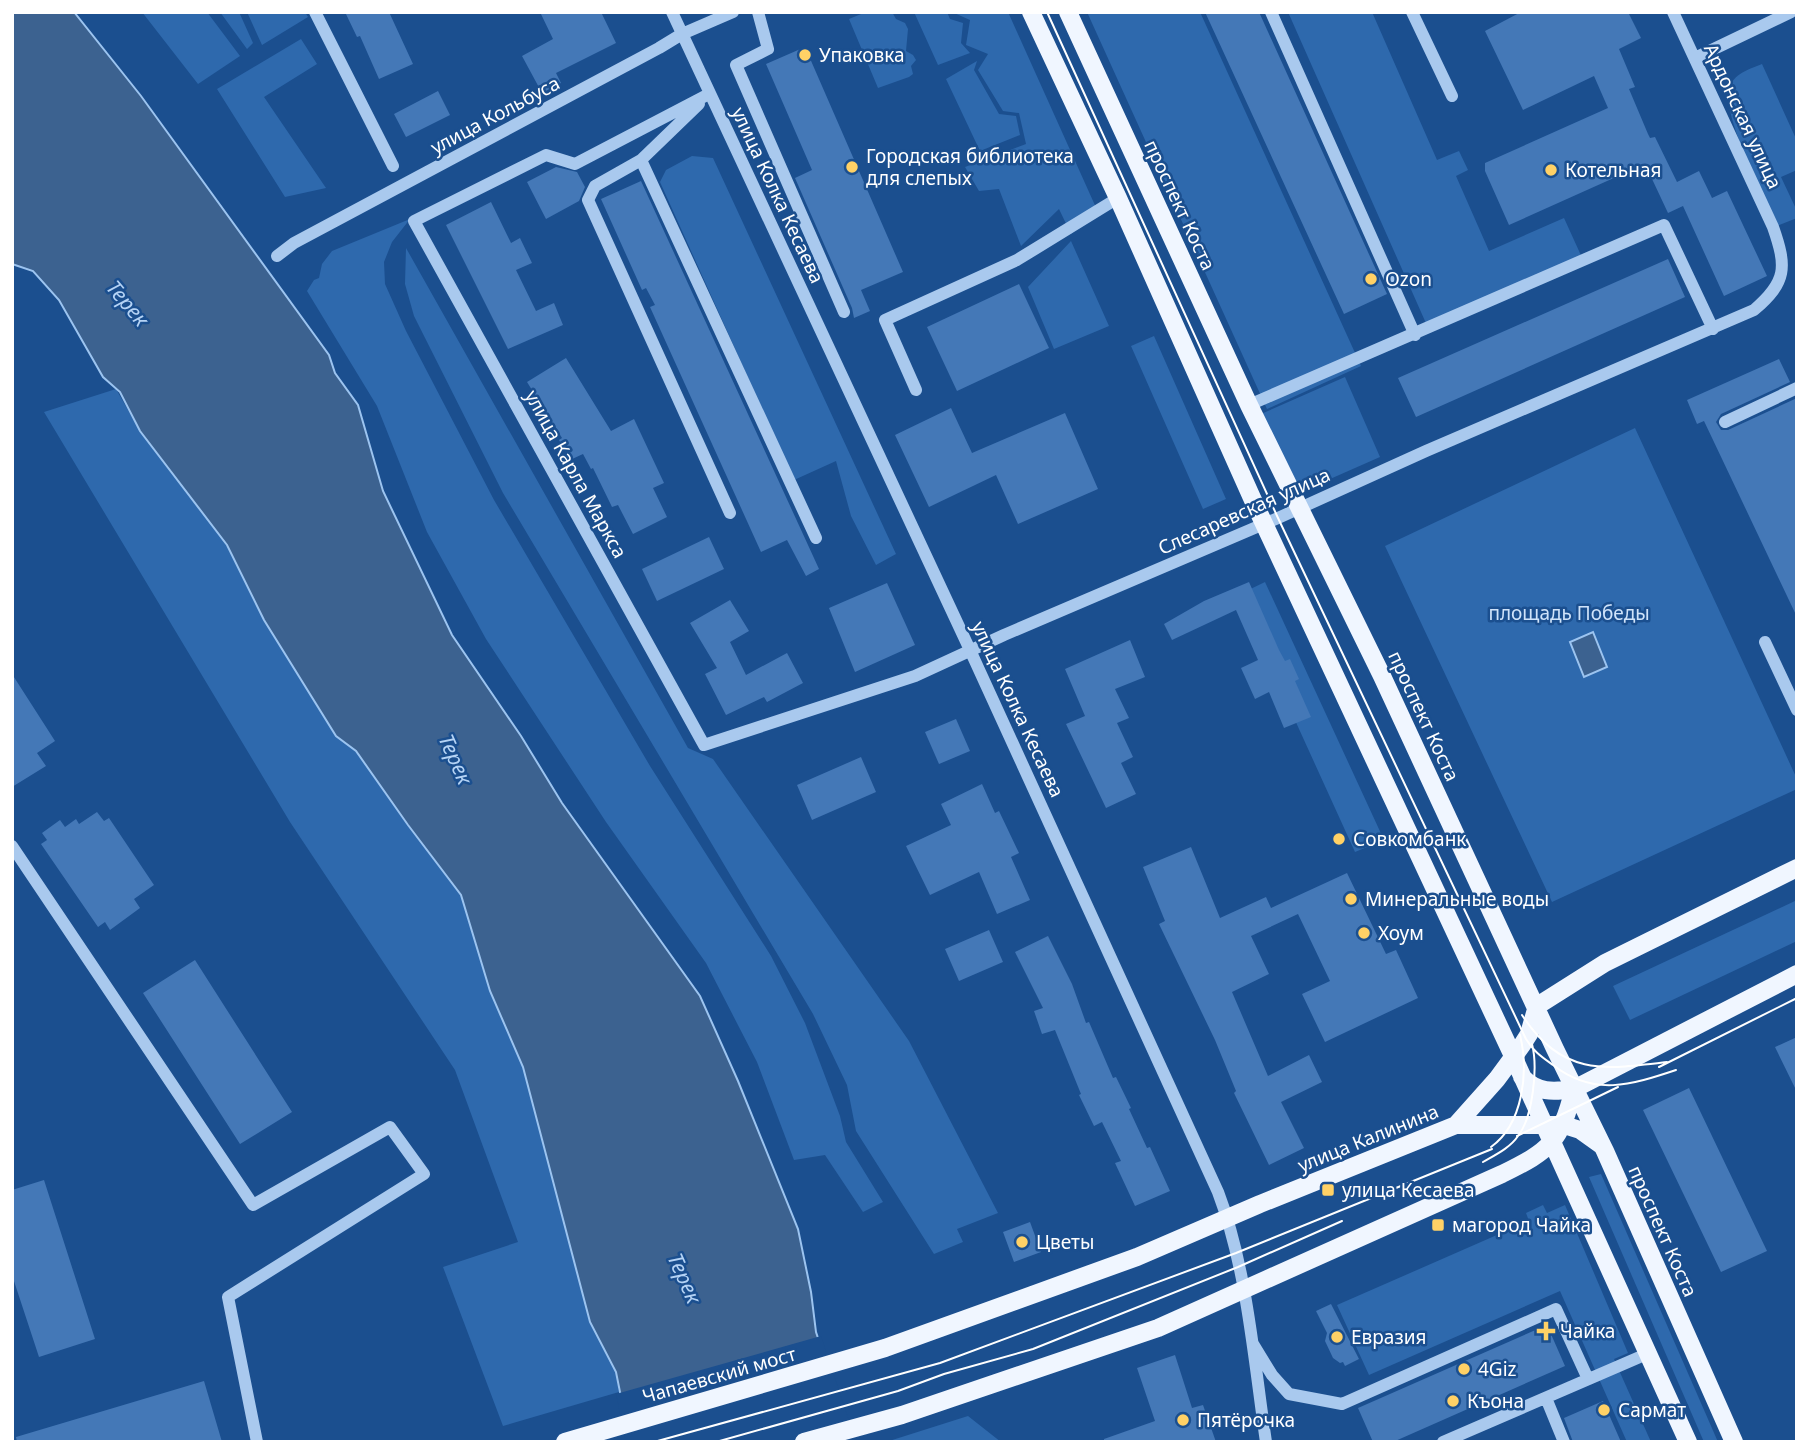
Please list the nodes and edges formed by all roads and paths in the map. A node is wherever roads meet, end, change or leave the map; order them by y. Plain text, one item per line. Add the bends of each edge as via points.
1 (315, 12) edge
2 (673, 12) edge
3 (733, 12) edge
4 (758, 12) edge
5 (1031, 12) edge
6 (1068, 12) edge
7 (1271, 12) edge
8 (1412, 12) edge
9 (1674, 12) edge
10 (1791, 12) edge
11 (682, 34) junction
12 (1695, 58) junction
13 (709, 94) junction
14 (1452, 96) dead end
15 (641, 160) junction
16 (393, 166) dead end
17 (1118, 198) junction
18 (277, 256) dead end
19 (1780, 278) joint
20 (844, 312) dead end
21 (1713, 329) junction
22 (1415, 335) junction
23 (1797, 388) edge
24 (916, 390) dead end
25 (1249, 405) junction
26 (1726, 422) dead end
27 (1301, 508) junction
28 (730, 513) dead end
29 (1265, 524) junction
30 (817, 538) dead end
31 (1765, 642) dead end
32 (970, 650) junction
33 (1797, 710) edge
34 (704, 745) joint
35 (12, 846) edge
36 (1797, 868) edge
37 (1797, 974) edge
38 (1536, 1006) junction
39 (1513, 1056) junction
40 (1522, 1077) junction
41 (1574, 1089) junction
42 (1543, 1124) junction
43 (1455, 1125) junction
44 (1564, 1125) junction
45 (1553, 1144) junction
46 (1603, 1148) junction
47 (1228, 1218) junction
48 (1243, 1292) junction
49 (1250, 1340) junction
50 (885, 1348) joint
51 (1649, 1353) junction
52 (1588, 1380) junction
53 (1546, 1398) junction
54 (257, 1442) edge
55 (565, 1442) edge
56 (804, 1442) edge
57 (1266, 1442) edge
58 (1443, 1442) edge
59 (1564, 1442) edge
60 (1688, 1442) edge
61 (1734, 1442) edge

1 - 16 street
2 - 11 street, улица Колка Кесаева
3 - 11 street, улица Кольбуса
4 - 20 street via 768,49 736,65
5 - 17 main road
6 - 25 main road, проспект Коста
7 - 22 street
8 - 14 street
9 - 12 street, Ардонская улица
10 - 12 street
11 - 13 street, улица Колка Кесаева
11 - 18 street, улица Кольбуса
12 - 19 street, Ардонская улица via 1773,227 1783,256
13 - 15 street
13 - 32 street, улица Колка Кесаева
13 - 34 street, улица Карла Маркса via 575,164 546,155 414,222
15 - 28 street via 595,186 588,200
15 - 30 street
17 - 24 street via 1017,260 885,320
17 - 29 main road
19 - 21 street, Слесаревская улица via 1770,296 1754,310
21 - 22 street via 1664,225
21 - 27 street, Слесаревская улица
22 - 25 street
23 - 26 street
25 - 27 main road, проспект Коста
27 - 29 street, Слесаревская улица
27 - 38 main road, проспект Коста
29 - 32 street, Слесаревская улица
29 - 39 main road
31 - 33 street
32 - 34 street, Слесаревская улица via 915,676
32 - 47 street, улица Колка Кесаева
35 - 54 street via 253,1205 390,1126 424,1174 228,1297
36 - 38 main road via 1605,964
37 - 41 main road
38 - 39 main road, улица Калинина via 1529,1034
38 - 41 main road, проспект Коста
39 - 40 main road
39 - 43 main road, улица Калинина
40 - 41 main road via 1533,1087 1553,1092
40 - 42 main road
41 - 44 main road
41 - 46 main road, проспект Коста
42 - 43 main road
42 - 44 main road
42 - 45 main road
43 - 47 main road, улица Калинина
44 - 45 main road
44 - 46 main road via 1580,1130
45 - 48 main road via 1502,1174
45 - 51 main road
46 - 61 main road, проспект Коста
47 - 48 street, улица Колка Кесаева
47 - 50 main road, улица Калинина via 1138,1257
48 - 49 street, улица Колка Кесаева
48 - 56 main road via 1142,1334 902,1415
49 - 52 street via 1289,1394 1342,1404 1556,1309
49 - 57 street, улица Колка Кесаева
50 - 55 main road, Чапаевский мост
51 - 52 street
51 - 60 main road
52 - 53 street
53 - 58 street
53 - 59 street

